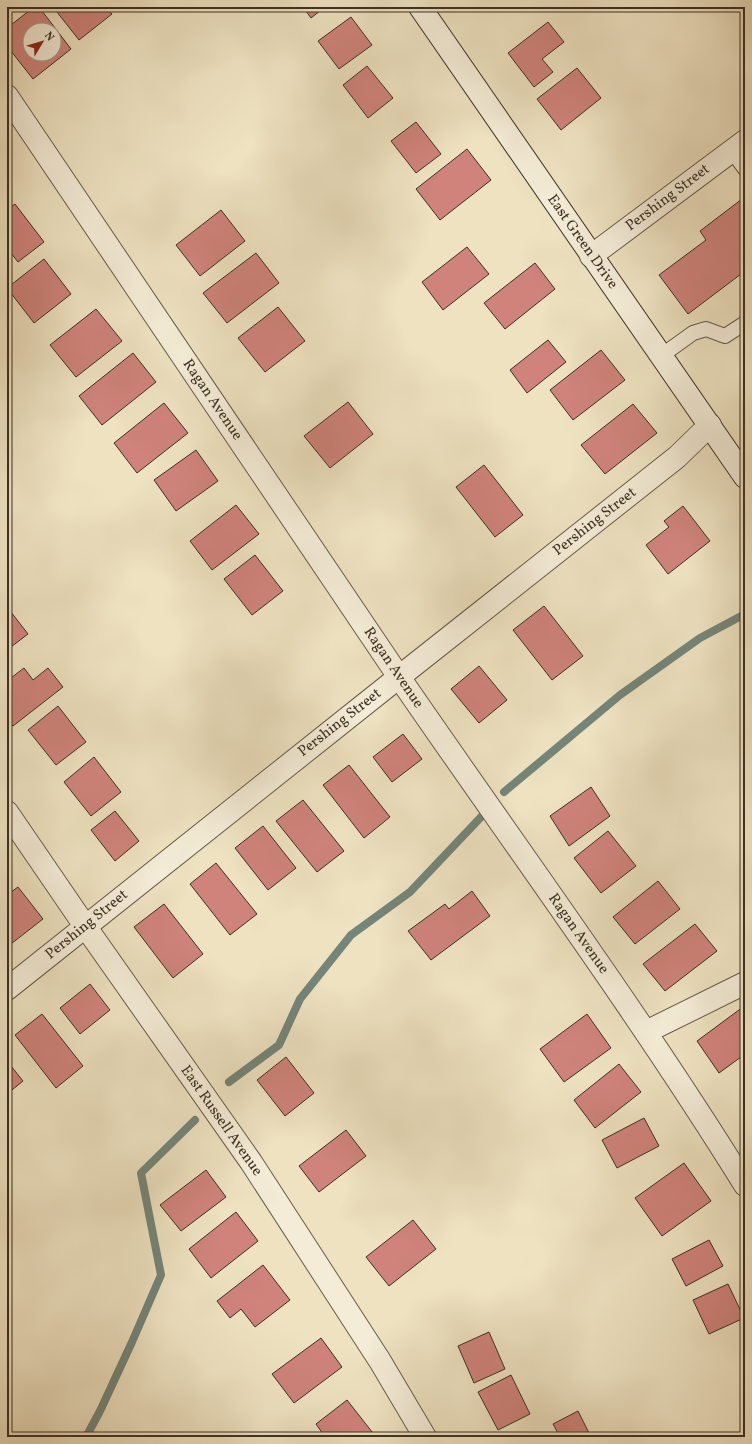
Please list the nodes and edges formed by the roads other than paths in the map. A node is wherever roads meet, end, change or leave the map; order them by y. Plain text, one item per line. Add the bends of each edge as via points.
1 (420, 7) edge
2 (7, 96) edge
3 (738, 146) edge
4 (745, 169) edge
5 (591, 256) junction
6 (745, 323) edge
7 (661, 356) junction
8 (710, 425) junction
9 (745, 477) edge
10 (399, 677) junction
11 (7, 812) edge
12 (85, 926) junction
13 (745, 983) edge
14 (7, 989) edge
15 (646, 1032) junction
16 (745, 1185) edge
17 (425, 1437) edge

1 - 5 street, East Green Drive
2 - 10 street, Ragan Avenue
3 - 4 lane
3 - 5 street, Pershing Street
5 - 7 street, East Green Drive
6 - 7 lane via 725,336 706,329 693,333
7 - 8 street, East Green Drive
8 - 9 street, East Green Drive
8 - 10 street, Pershing Street via 677,457
10 - 12 street, Pershing Street
10 - 15 street, Ragan Avenue
11 - 12 street, East Russell Avenue
12 - 14 street, Pershing Street
12 - 17 street, East Russell Avenue via 251,1162 380,1361
13 - 15 street
15 - 16 street, Ragan Avenue

